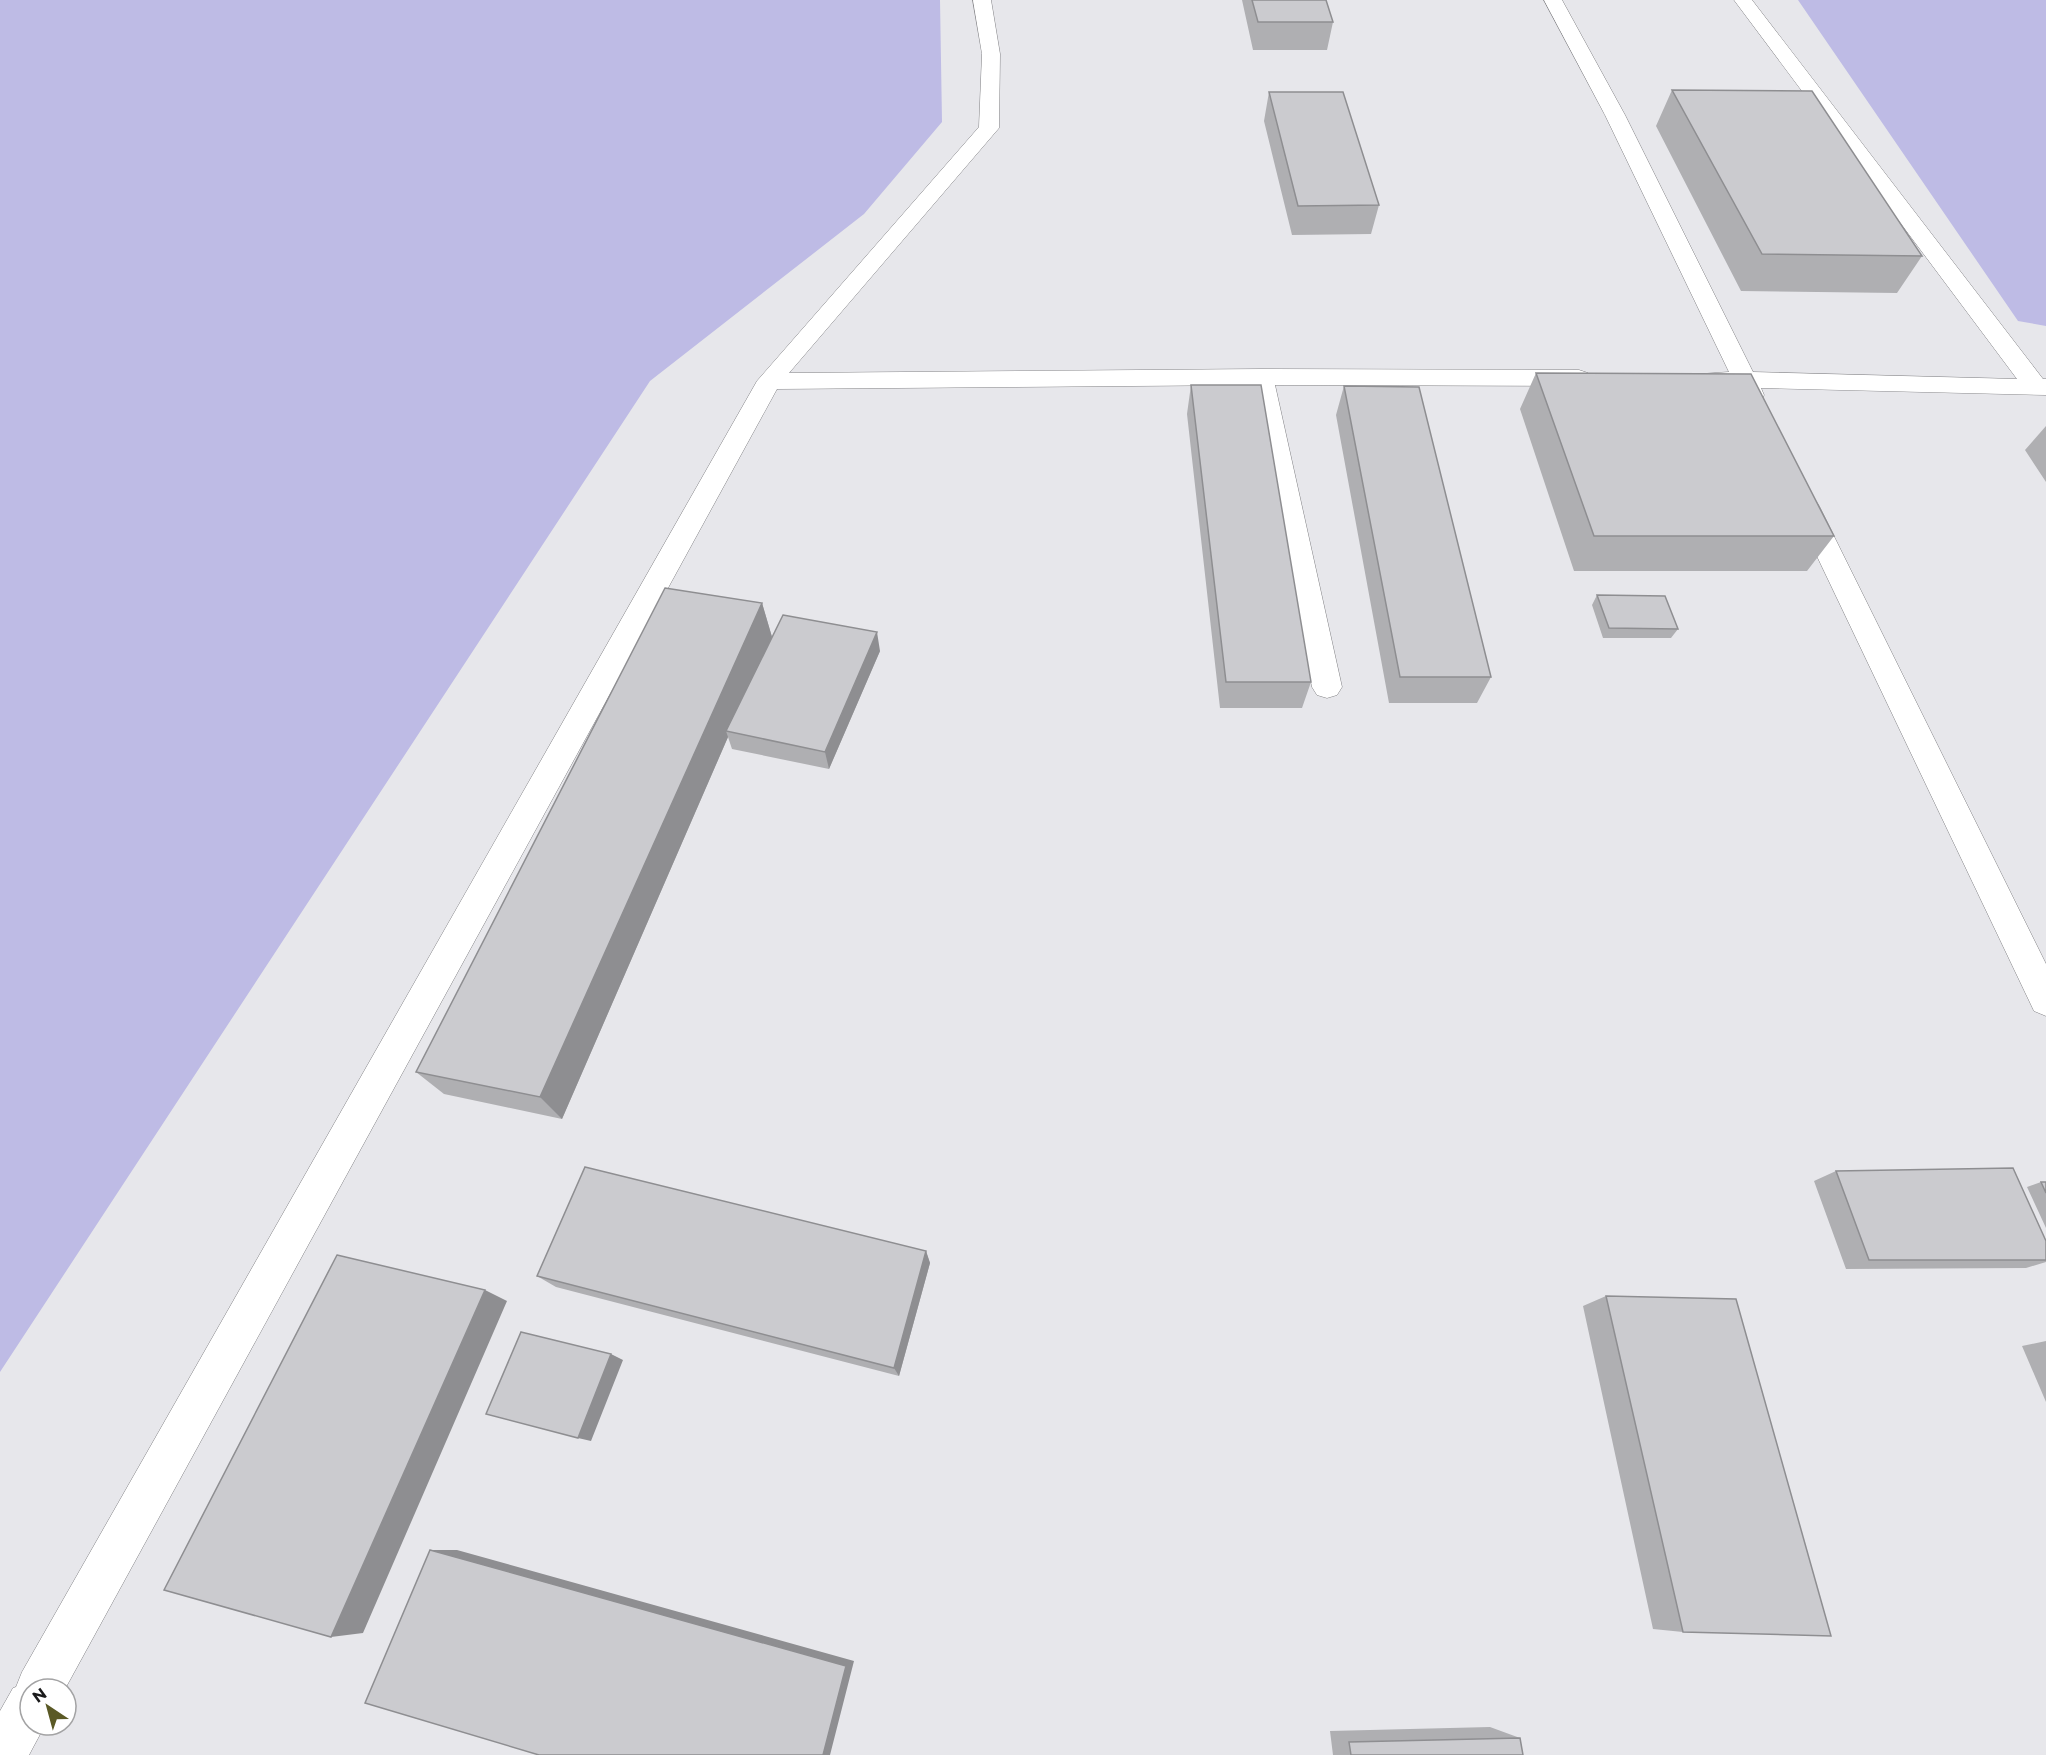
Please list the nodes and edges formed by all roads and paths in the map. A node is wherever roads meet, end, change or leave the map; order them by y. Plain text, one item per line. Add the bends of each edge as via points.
1 (982, 0) edge
2 (1553, 0) edge
3 (1743, 0) edge
4 (1261, 377) junction
5 (1602, 378) edge
6 (1685, 379) edge
7 (1744, 379) junction
8 (769, 381) junction
9 (2041, 387) edge
10 (1765, 422) edge
11 (1796, 486) edge
12 (1328, 687) dead end
13 (2046, 1000) edge
14 (46, 1677) edge
15 (18, 1726) edge
16 (2, 1755) edge

1 - 8 lane via 991,54 989,128
2 - 7 lane via 1615,115
3 - 9 lane
4 - 5 lane
4 - 8 lane
4 - 12 lane
6 - 7 lane
7 - 9 lane
7 - 10 lane
8 - 14 lane
11 - 13 lane
15 - 16 lane

